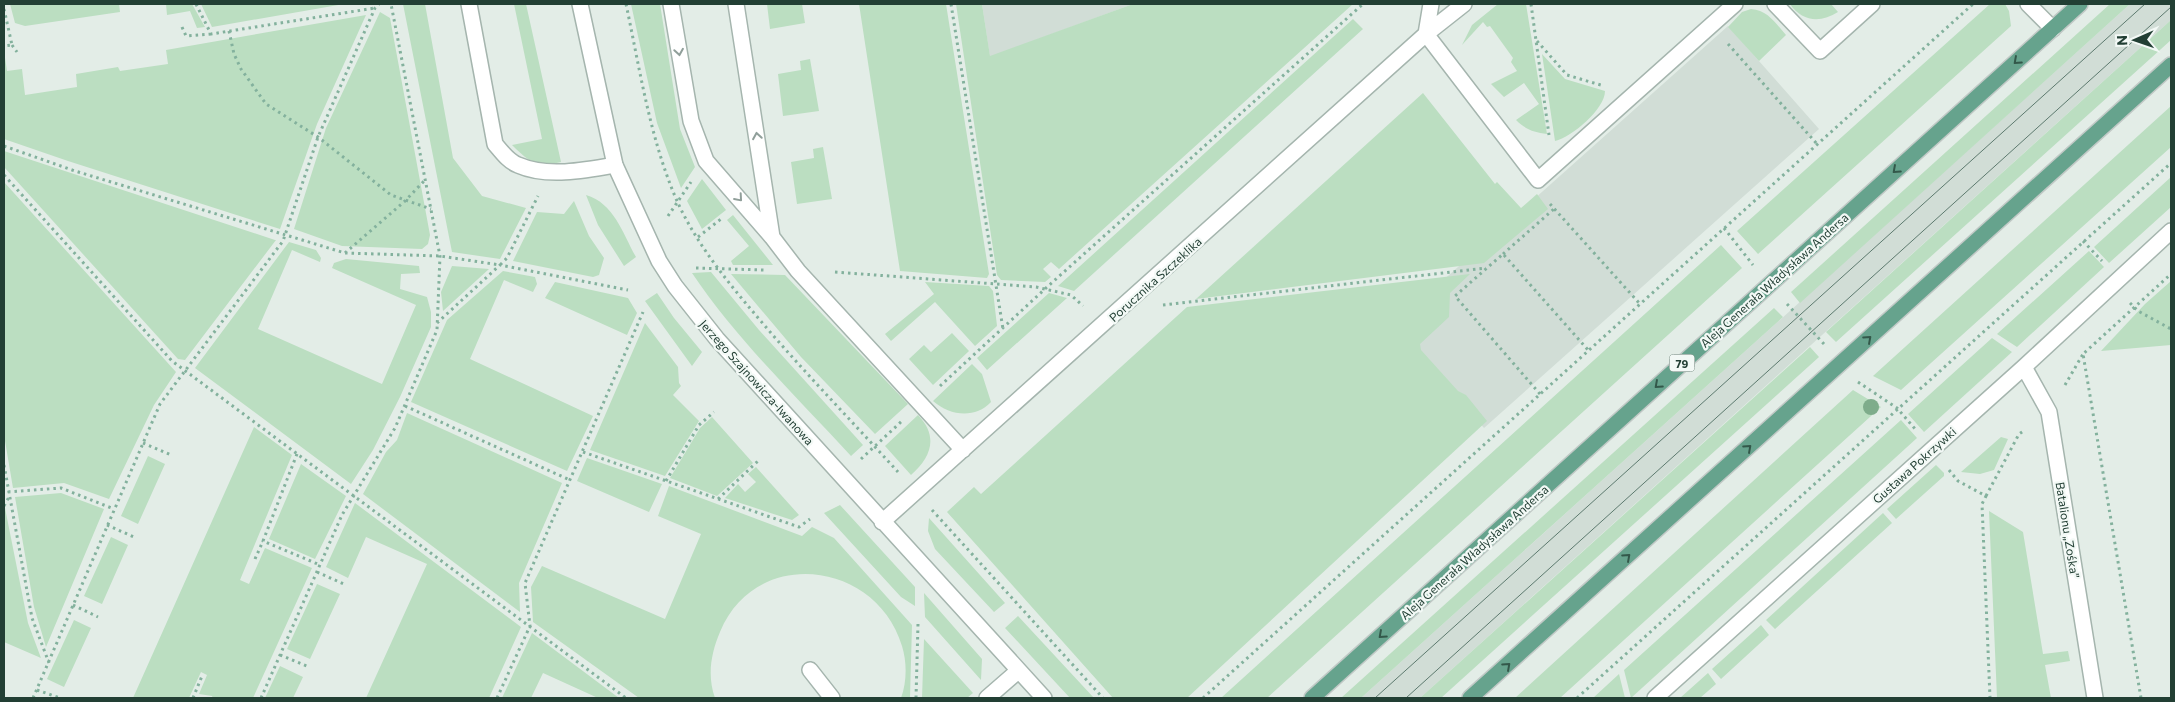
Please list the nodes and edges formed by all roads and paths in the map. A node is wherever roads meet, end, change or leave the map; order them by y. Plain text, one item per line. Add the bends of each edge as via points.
1 (196, 4) edge
2 (380, 4) edge
3 (391, 4) edge
4 (469, 4) edge
5 (580, 4) edge
6 (626, 4) edge
7 (672, 4) edge
8 (736, 4) edge
9 (951, 4) edge
10 (1363, 4) edge
11 (1431, 4) edge
12 (1464, 4) edge
13 (1531, 4) edge
14 (1735, 4) edge
15 (1776, 4) edge
16 (1872, 4) edge
17 (1973, 4) edge
18 (2028, 4) edge
19 (2080, 4) edge
20 (376, 8) junction
21 (4, 9) edge
22 (182, 27) dead end
23 (2053, 29) junction
24 (229, 31) junction
25 (211, 34) junction
26 (1426, 34) junction
27 (1724, 39) dead end
28 (1536, 41) junction
29 (12, 45) junction
30 (4, 46) edge
31 (16, 52) dead end
32 (2171, 65) edge
33 (1611, 85) dead end
34 (318, 137) junction
35 (1550, 139) dead end
36 (1817, 144) junction
37 (4, 146) edge
38 (706, 161) junction
39 (2171, 163) edge
40 (615, 165) junction
41 (551, 171) junction
42 (4, 175) edge
43 (426, 180) junction
44 (1546, 199) dead end
45 (405, 201) junction
46 (677, 201) junction
47 (1555, 208) junction
48 (431, 210) junction
49 (665, 221) dead end
50 (1724, 228) junction
51 (2171, 231) edge
52 (284, 236) junction
53 (772, 236) junction
54 (2083, 241) junction
55 (345, 253) junction
56 (1503, 254) junction
57 (440, 256) junction
58 (500, 265) junction
59 (2107, 266) dead end
60 (689, 267) dead end
61 (718, 268) junction
62 (1486, 268) junction
63 (1755, 268) dead end
64 (798, 271) junction
65 (2171, 274) edge
66 (994, 283) junction
67 (1046, 288) junction
68 (628, 290) dead end
69 (2129, 301) dead end
70 (1640, 304) junction
71 (2135, 308) junction
72 (1792, 309) dead end
73 (1120, 310) junction
74 (643, 312) dead end
75 (437, 323) junction
76 (1003, 329) junction
77 (2171, 329) edge
78 (1819, 338) dead end
79 (1589, 350) junction
80 (2083, 354) junction
81 (2024, 367) junction
82 (185, 370) junction
83 (1852, 378) dead end
84 (1540, 394) junction
85 (921, 403) junction
86 (405, 406) junction
87 (1897, 408) junction
88 (714, 412) dead end
89 (2049, 412) junction
90 (1921, 436) dead end
91 (143, 443) junction
92 (875, 447) junction
93 (964, 450) junction
94 (583, 452) junction
95 (297, 454) junction
96 (171, 455) dead end
97 (860, 459) dead end
98 (758, 461) dead end
99 (4, 465) edge
100 (1946, 467) dead end
101 (899, 474) dead end
102 (570, 480) junction
103 (666, 481) junction
104 (8, 494) junction
105 (354, 496) junction
106 (1986, 496) junction
107 (718, 499) junction
108 (4, 506) edge
109 (929, 507) dead end
110 (114, 509) junction
111 (810, 519) dead end
112 (882, 522) junction
113 (107, 525) junction
114 (134, 537) dead end
115 (263, 541) junction
116 (255, 559) dead end
117 (320, 565) junction
118 (317, 572) junction
119 (346, 585) dead end
120 (73, 605) junction
121 (98, 617) dead end
122 (918, 624) dead end
123 (530, 626) junction
124 (280, 655) junction
125 (49, 663) junction
126 (309, 667) dead end
127 (810, 670) dead end
128 (1018, 671) junction
129 (202, 676) dead end
130 (37, 690) junction
131 (33, 698) edge
132 (60, 698) edge
133 (193, 698) edge
134 (261, 698) edge
135 (497, 698) edge
136 (626, 698) edge
137 (832, 698) edge
138 (916, 698) edge
139 (987, 698) edge
140 (1044, 698) edge
141 (1104, 698) edge
142 (1203, 698) edge
143 (1312, 698) edge
144 (1470, 698) edge
145 (1577, 698) edge
146 (1655, 698) edge
147 (1990, 698) edge
148 (2095, 698) edge
149 (2140, 698) edge

1 - 25 path
2 - 20 path
3 - 43 path
4 - 41 street via 496,144 518,165
5 - 40 street, Jerzego Szajnowicza-Iwanowa
6 - 46 path via 654,134
7 -> 38 street via 691,121
53 -> 8 street
9 - 66 path
10 - 67 path
11 - 26 street
12 - 26 street, Porucznika Szczeklika
13 - 28 path
14 - 26 street via 1538,180
15 - 16 street via 1820,50
17 - 36 path
18 - 23 street
19 - 23 main road, Aleja Generała Władysława Andersa / 79
20 - 24 path
20 - 34 path
21 - 29 path
22 - 25 path via 186,36
23 -> 143 main road, Aleja Generała Władysława Andersa / 79
24 - 25 path
24 - 34 path via 241,69 266,104
26 - 73 street, Porucznika Szczeklika
27 - 36 path
28 - 33 path via 1567,75
28 - 35 path
29 - 30 path
29 - 31 path
144 -> 32 main road
34 - 45 path via 368,179
34 - 52 path
36 - 50 path
37 - 52 path
38 - 46 path
38 -> 53 street
39 - 54 path
40 - 41 street via 570,172
40 - 112 street, Jerzego Szajnowicza-Iwanowa via 659,261 675,286 717,339
41 - 58 path via 507,258
42 - 82 path via 172,361
43 - 45 path
43 - 48 path
44 - 47 path
45 - 48 path
45 - 55 path
46 - 49 path
46 - 61 path
47 - 56 path
47 - 70 path
48 - 57 path
50 - 63 path
50 - 70 path
51 - 81 street, Gustawa Pokrzywki
52 - 55 path
52 - 82 path
53 - 64 street
54 - 59 path
54 - 87 path
55 - 57 path
56 - 62 path
56 - 79 path
57 - 58 path
57 - 75 path
58 - 68 path
58 - 75 path
60 - 61 path
61 - 64 path
61 - 92 path via 794,360
62 - 73 path
62 - 84 path via 1454,296
64 - 66 path
64 - 85 street
65 - 71 path
66 - 67 path
66 - 76 path
67 - 73 path via 1071,294 1089,313
67 - 76 path
69 - 71 path
70 - 79 path
71 - 77 path
71 - 80 path
72 - 78 path
73 - 93 street, Porucznika Szczeklika
74 - 94 path
75 - 86 path via 437,330
76 - 85 path
79 - 84 path
80 - 89 path
80 - 149 path
81 - 89 street, Batalionu „Zośka”
81 - 146 street, Gustawa Pokrzywki
82 - 91 path via 160,404
82 - 95 path
83 - 87 path
84 - 142 path
85 - 92 path
85 - 93 street
86 - 102 path
86 - 105 path
87 - 90 path
87 - 145 path
88 - 103 path via 699,425
89 - 106 path via 2020,434
89 - 148 street, Batalionu „Zośka”
91 - 96 path
91 - 110 path
92 - 97 path
92 - 101 path
93 - 112 street, Porucznika Szczeklika
94 - 102 path
94 - 103 path
95 - 105 path
95 - 115 path
98 - 107 path
99 - 104 path
100 - 106 path via 1958,481
102 - 123 path via 525,583
103 - 107 path
104 - 108 path
104 - 110 path via 61,488
104 - 125 path via 32,618
105 - 117 path
105 - 123 path
106 - 147 path via 1982,504
107 - 111 path via 799,527
109 - 141 path
110 - 113 path
112 - 128 street, Jerzego Szajnowicza-Iwanowa
113 - 114 path
113 - 120 path
115 - 116 path
115 - 117 path
117 - 118 path
118 - 119 path
118 - 124 path
120 - 121 path
120 - 125 path
122 - 138 path
123 - 135 path
123 - 136 path
124 - 126 path
124 - 134 path
125 - 130 path
127 - 137 street
128 - 139 street
128 - 140 street, Jerzego Szajnowicza-Iwanowa
129 - 133 path
130 - 131 path
130 - 132 path

